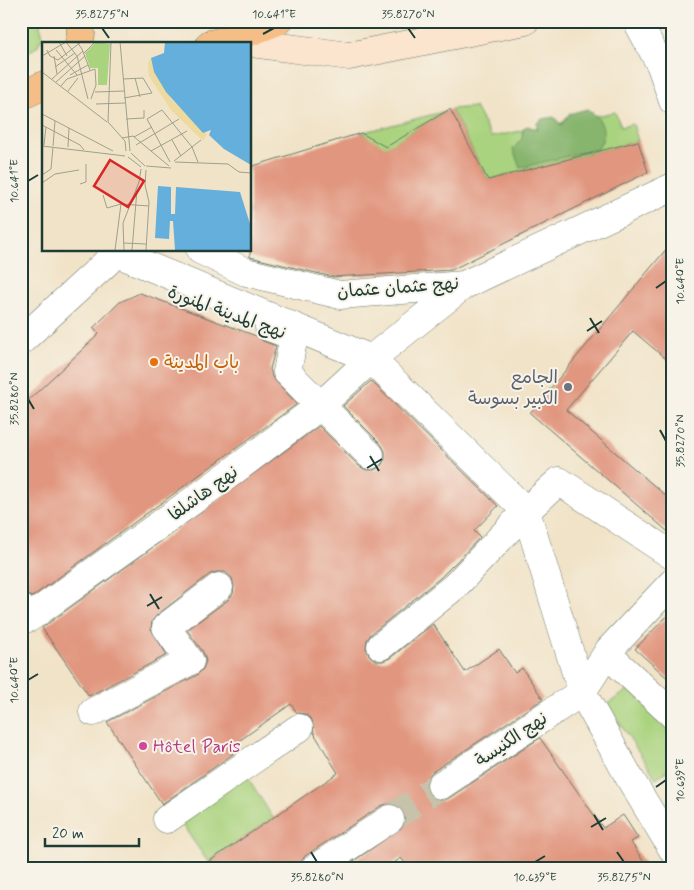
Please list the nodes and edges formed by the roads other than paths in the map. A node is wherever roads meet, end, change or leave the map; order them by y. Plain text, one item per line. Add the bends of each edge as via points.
1 (80, 21) edge
2 (278, 21) edge
3 (525, 21) edge
4 (637, 21) edge
5 (79, 42) edge
6 (220, 42) edge
7 (251, 45) edge
8 (42, 86) edge
9 (21, 96) edge
10 (673, 101) edge
11 (673, 187) edge
12 (202, 251) edge
13 (146, 265) edge
14 (464, 285) junction
15 (22, 339) edge
16 (371, 359) junction
17 (320, 406) junction
18 (370, 455) dead end
19 (526, 511) junction
20 (673, 556) edge
21 (673, 582) edge
22 (219, 587) dead end
23 (25, 613) edge
24 (381, 646) dead end
25 (618, 664) dead end
26 (582, 692) junction
27 (94, 712) dead end
28 (673, 716) edge
29 (299, 728) dead end
30 (441, 785) tunnel mouth
31 (167, 819) dead end
32 (390, 820) tunnel mouth
33 (673, 850) edge
34 (314, 869) edge

1 - 5 main road
2 - 6 main road
3 - 7 main road via 349,56
4 - 10 street via 661,66
8 - 9 main road
11 - 14 street, نهج عثمان عثمان
12 - 14 street, نهج عثمان عثمان via 246,272 340,294
13 - 15 street via 117,253
13 - 16 street
13 - 17 street, نهج المدينة المنورة via 294,336 287,372
14 - 16 street, نهج هاشلفا
16 - 17 street, نهج هاشلفا
16 - 19 street
17 - 18 street
17 - 23 street, نهج هاشلفا via 216,484
19 - 20 street via 559,482
19 - 24 street via 455,586
19 - 26 street
21 - 26 street via 609,650
22 - 27 street via 166,627 190,661
25 - 28 street
26 - 30 street, نهج الكنيسة
26 - 33 street
29 - 31 street
32 - 34 street

